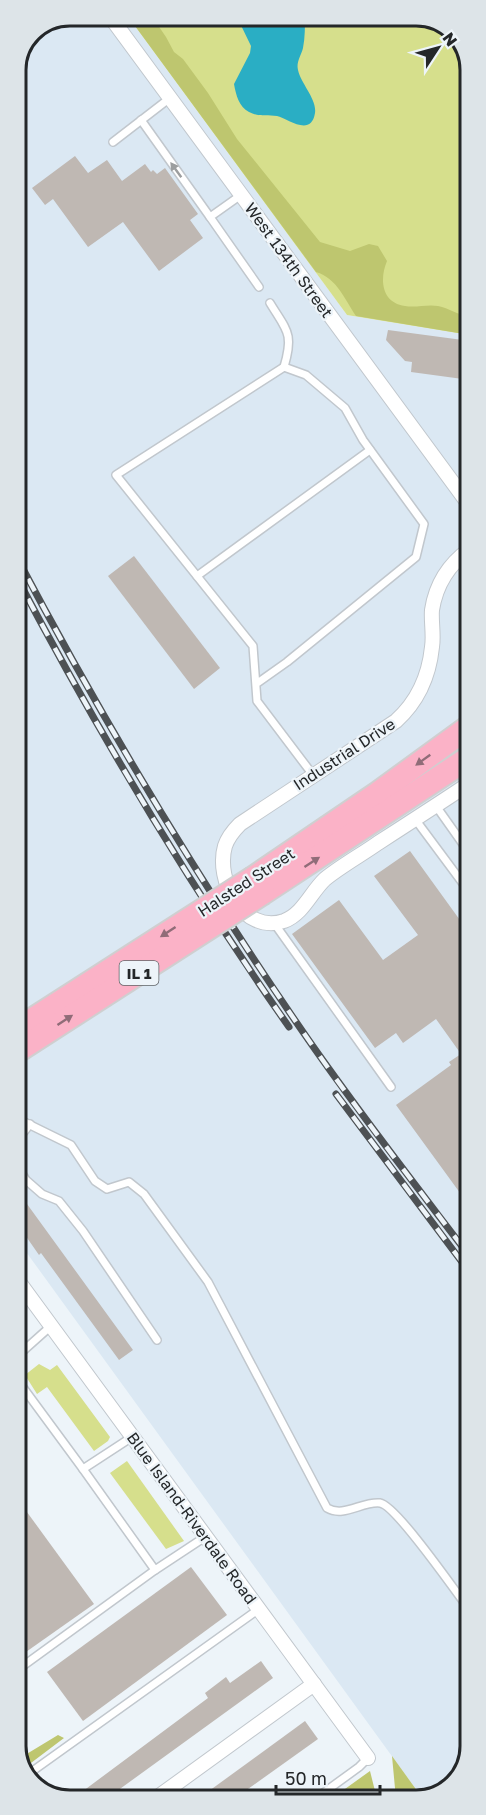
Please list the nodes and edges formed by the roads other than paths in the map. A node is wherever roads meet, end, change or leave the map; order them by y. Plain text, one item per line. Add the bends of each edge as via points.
1 (117, 26) edge
2 (170, 98) junction
3 (141, 120) junction
4 (113, 142) dead end
5 (241, 195) junction
6 (210, 217) junction
7 (259, 288) dead end
8 (270, 303) dead end
9 (284, 367) junction
10 (370, 450) junction
11 (460, 492) edge
12 (460, 558) edge
13 (197, 576) junction
14 (256, 684) junction
15 (460, 733) edge
16 (460, 763) edge
17 (313, 775) junction
18 (460, 790) edge
19 (436, 806) junction
20 (415, 819) junction
21 (460, 840) edge
22 (460, 879) edge
23 (258, 886) junction
24 (274, 923) junction
25 (26, 1024) edge
26 (26, 1045) edge
27 (391, 1087) dead end
28 (26, 1122) edge
29 (30, 1124) junction
30 (26, 1129) edge
31 (26, 1180) edge
32 (26, 1292) edge
33 (51, 1326) junction
34 (157, 1340) dead end
35 (26, 1348) edge
36 (26, 1392) edge
37 (132, 1437) junction
38 (83, 1469) junction
39 (205, 1536) junction
40 (155, 1570) junction
41 (460, 1597) edge
42 (259, 1609) junction
43 (26, 1664) edge
44 (314, 1684) junction
45 (368, 1758) joint
46 (33, 1771) edge
47 (168, 1789) edge
48 (328, 1790) edge

1 - 2 street, West 134th Street
2 - 3 lane
2 - 5 street, West 134th Street
3 - 4 lane
6 -> 3 lane
5 - 6 lane
5 - 11 street, West 134th Street
6 - 7 lane
8 - 9 lane via 289,334
9 - 10 lane via 306,375 345,408
9 - 13 lane via 116,475
10 - 13 lane
10 - 14 lane via 424,524 416,557
12 - 17 street, Industrial Drive via 438,586 432,611 429,666 408,710
13 - 14 lane via 253,646
14 - 17 lane via 257,701
15 -> 23 main road, Halsted Street / IL 1
23 -> 16 main road, Halsted Street / IL 1
17 - 24 street, Industrial Drive via 240,824 229,835 224,848 224,881 232,896 253,918
18 - 19 street
19 - 20 street
19 - 21 lane
20 - 22 lane
20 - 24 street via 325,879 296,914
23 -> 25 main road, Halsted Street / IL 1, bridge
26 -> 23 main road, Halsted Street / IL 1, bridge
24 - 27 lane
28 - 29 lane
29 - 30 lane
29 - 41 lane via 71,1145 95,1181 108,1189 129,1182 144,1194 208,1282 327,1509 342,1512 376,1503 387,1506
31 - 34 lane via 42,1194 59,1201
32 - 33 street, Blue Island-Riverdale Road
33 - 35 lane
33 - 37 street, Blue Island-Riverdale Road
36 - 38 lane
37 - 38 lane
37 - 39 street, Blue Island-Riverdale Road
38 - 40 lane
39 - 40 lane
39 - 42 street, Blue Island-Riverdale Road
40 - 43 lane
42 - 44 street, Blue Island-Riverdale Road
42 - 46 lane
44 - 45 street, Blue Island-Riverdale Road
44 - 47 street
45 - 48 lane

